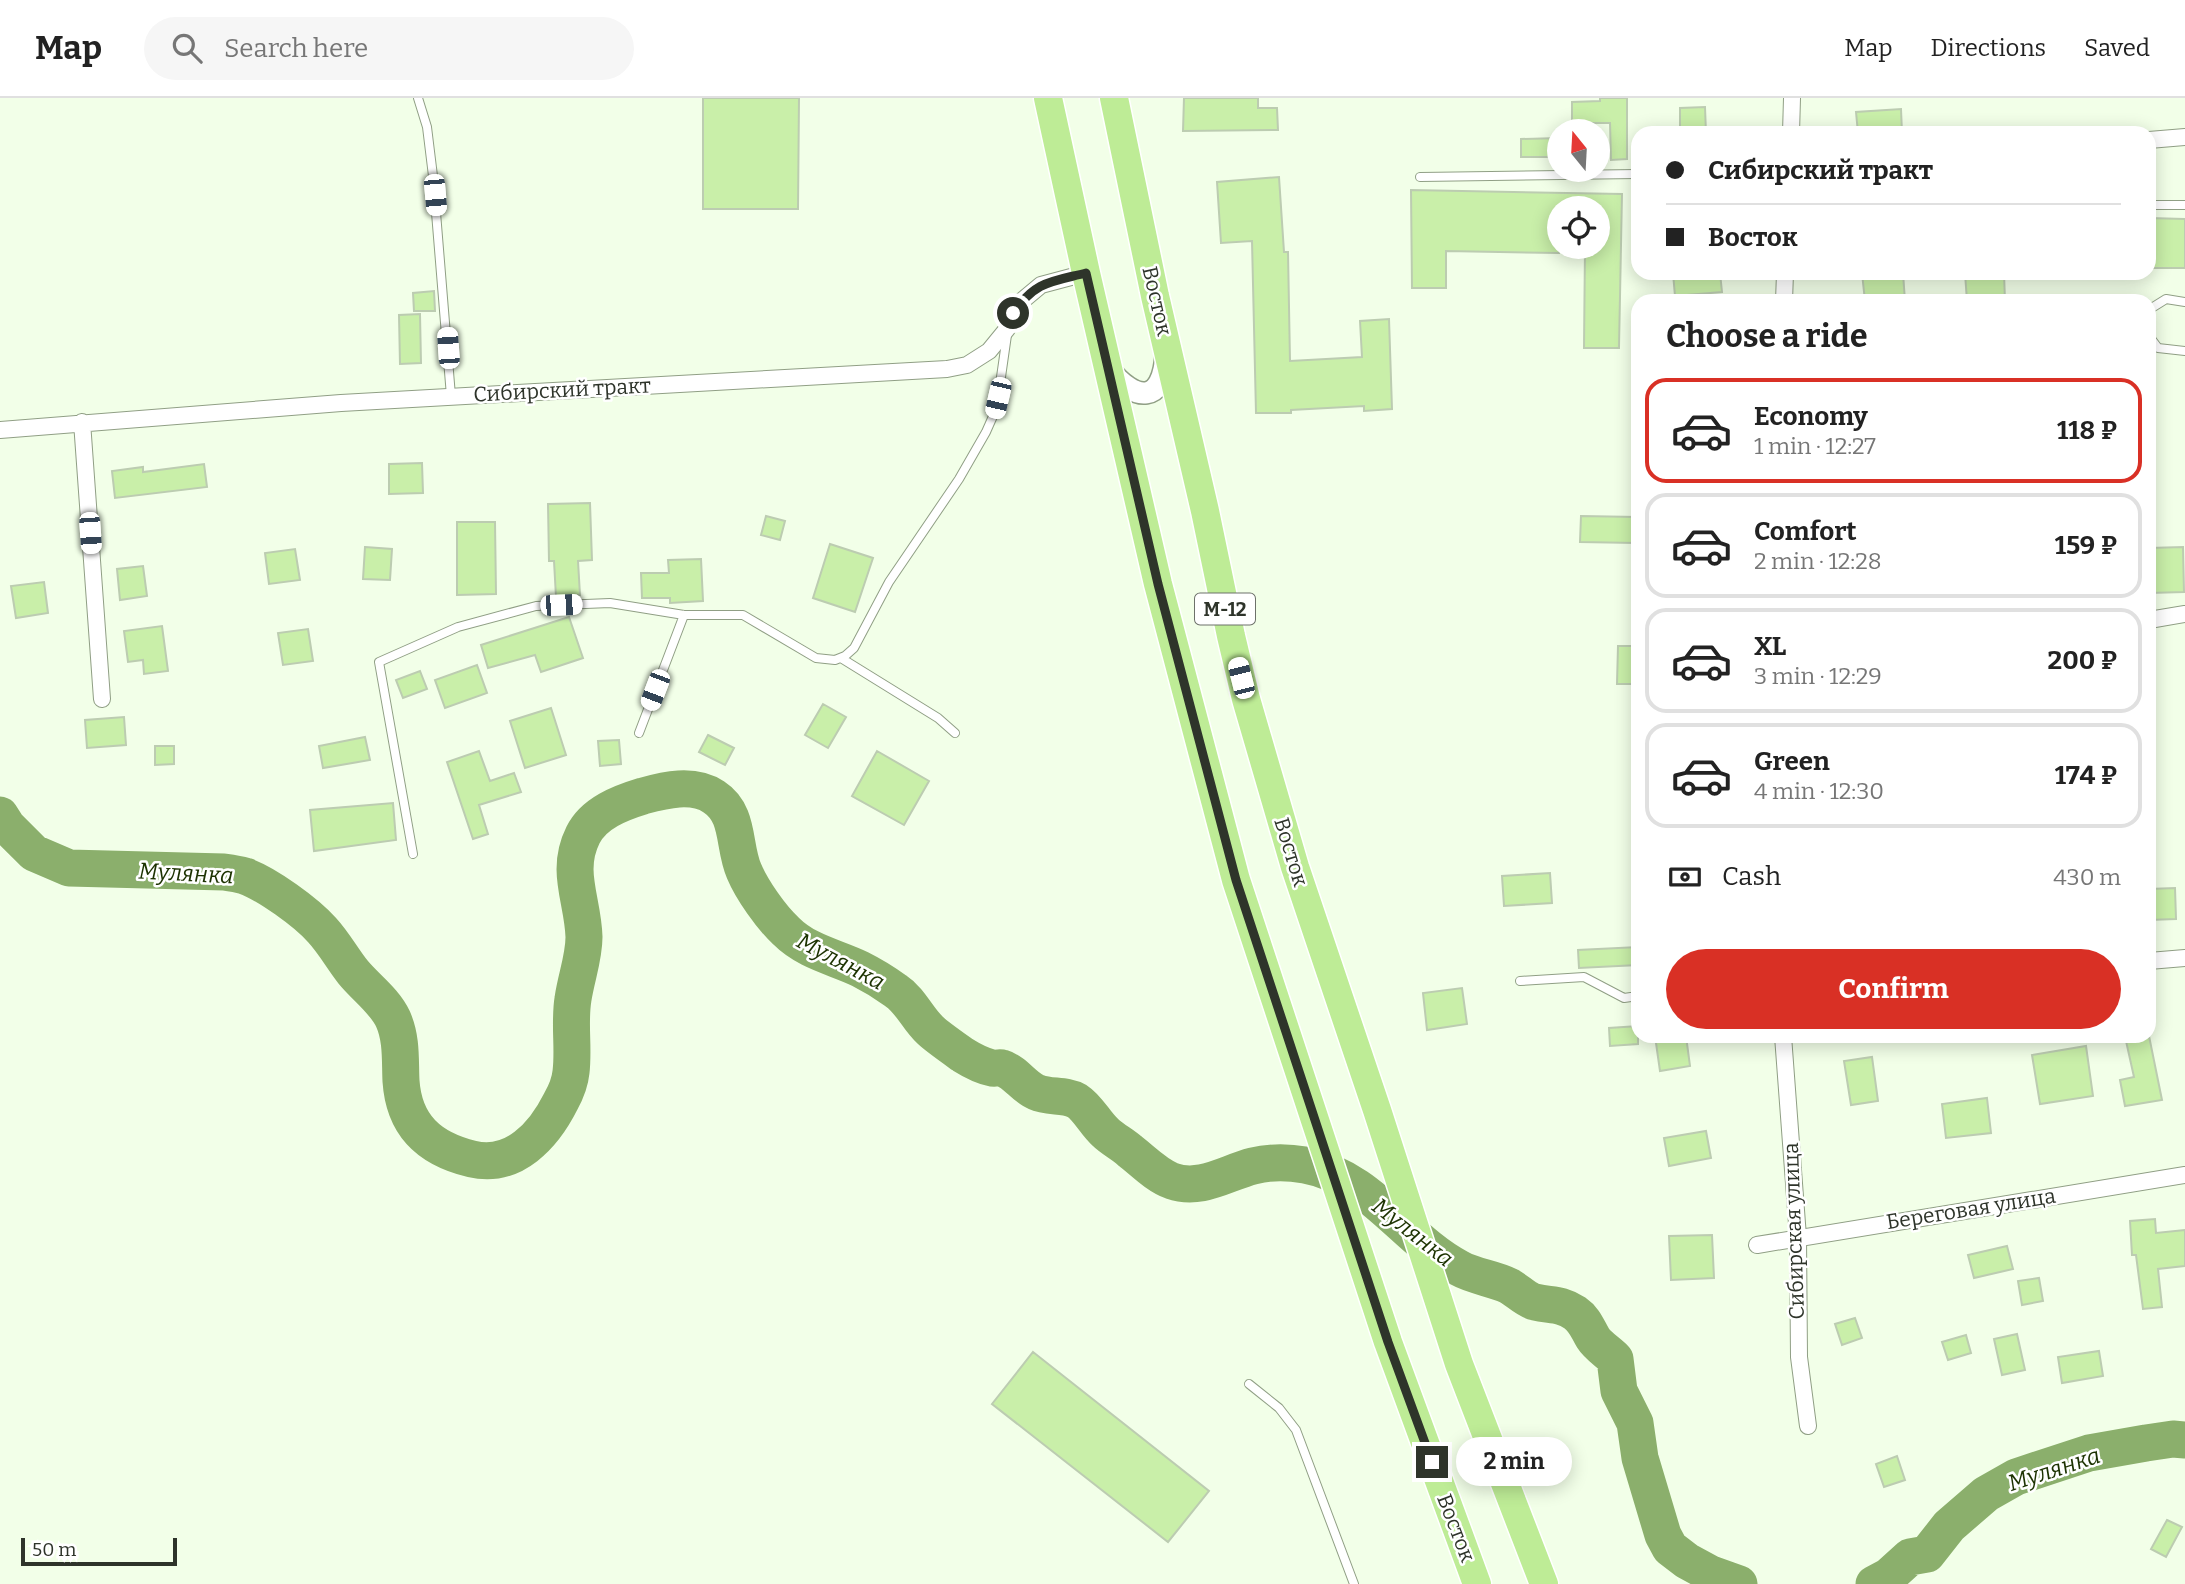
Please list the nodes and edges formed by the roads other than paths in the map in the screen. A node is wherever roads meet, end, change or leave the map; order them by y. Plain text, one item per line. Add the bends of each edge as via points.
1 (418, 98) edge
2 (1048, 98) edge
3 (1114, 98) edge
4 (1792, 98) edge
5 (1791, 126) edge
6 (2185, 137) edge
7 (2156, 139) edge
8 (1631, 174) edge
9 (1420, 177) dead end
10 (2156, 205) edge
11 (2185, 205) edge
12 (1086, 273) junction
13 (2185, 302) edge
14 (2156, 305) edge
15 (1007, 329) junction
16 (1166, 345) junction
17 (2156, 345) edge
18 (2185, 351) edge
19 (1108, 368) junction
20 (451, 396) junction
21 (82, 422) junction
22 (0, 430) edge
23 (2185, 614) edge
24 (684, 615) junction
25 (2156, 619) edge
26 (841, 658) junction
27 (102, 699) dead end
28 (639, 733) dead end
29 (955, 733) dead end
30 (413, 854) dead end
31 (2185, 958) edge
32 (2156, 960) edge
33 (1520, 981) dead end
34 (1631, 997) edge
35 (1784, 1043) edge
36 (2185, 1175) edge
37 (1798, 1237) junction
38 (1757, 1245) dead end
39 (1249, 1384) dead end
40 (1808, 1426) dead end
41 (1354, 1584) edge
42 (1477, 1584) edge
43 (1544, 1584) edge

1 - 20 lane via 433,176
2 - 12 highway, Восток / М-12
3 - 16 highway, Восток / М-12
4 - 5 street
6 - 7 street
8 - 9 lane
10 - 11 lane
12 - 15 street, Сибирский тракт via 1041,285 1023,300
12 - 19 highway, Восток / М-12
13 - 14 lane via 2166,299
15 - 20 street, Сибирский тракт via 989,351 967,365 947,369
15 - 26 lane via 998,398 986,432 889,582 854,648
16 - 19 street via 1162,378 1149,393 1125,387
16 - 43 highway, Восток / М-12 via 1246,699 1295,867 1459,1364
17 - 18 lane
19 - 42 highway, Восток / М-12 via 1158,584 1236,880 1388,1342
20 - 21 street, Сибирский тракт
21 - 22 street, Сибирский тракт
21 - 27 street
23 - 25 street
24 - 26 lane via 743,615 816,658
24 - 28 lane
24 - 30 lane via 610,603 536,606 458,627 379,662
26 - 29 lane
31 - 32 street
33 - 34 lane via 1584,977 1624,998
35 - 37 street, Сибирская улица
36 - 37 street, Береговая улица
37 - 38 street, Береговая улица
37 - 40 street, Сибирская улица via 1799,1357
39 - 41 lane via 1279,1408 1296,1430

